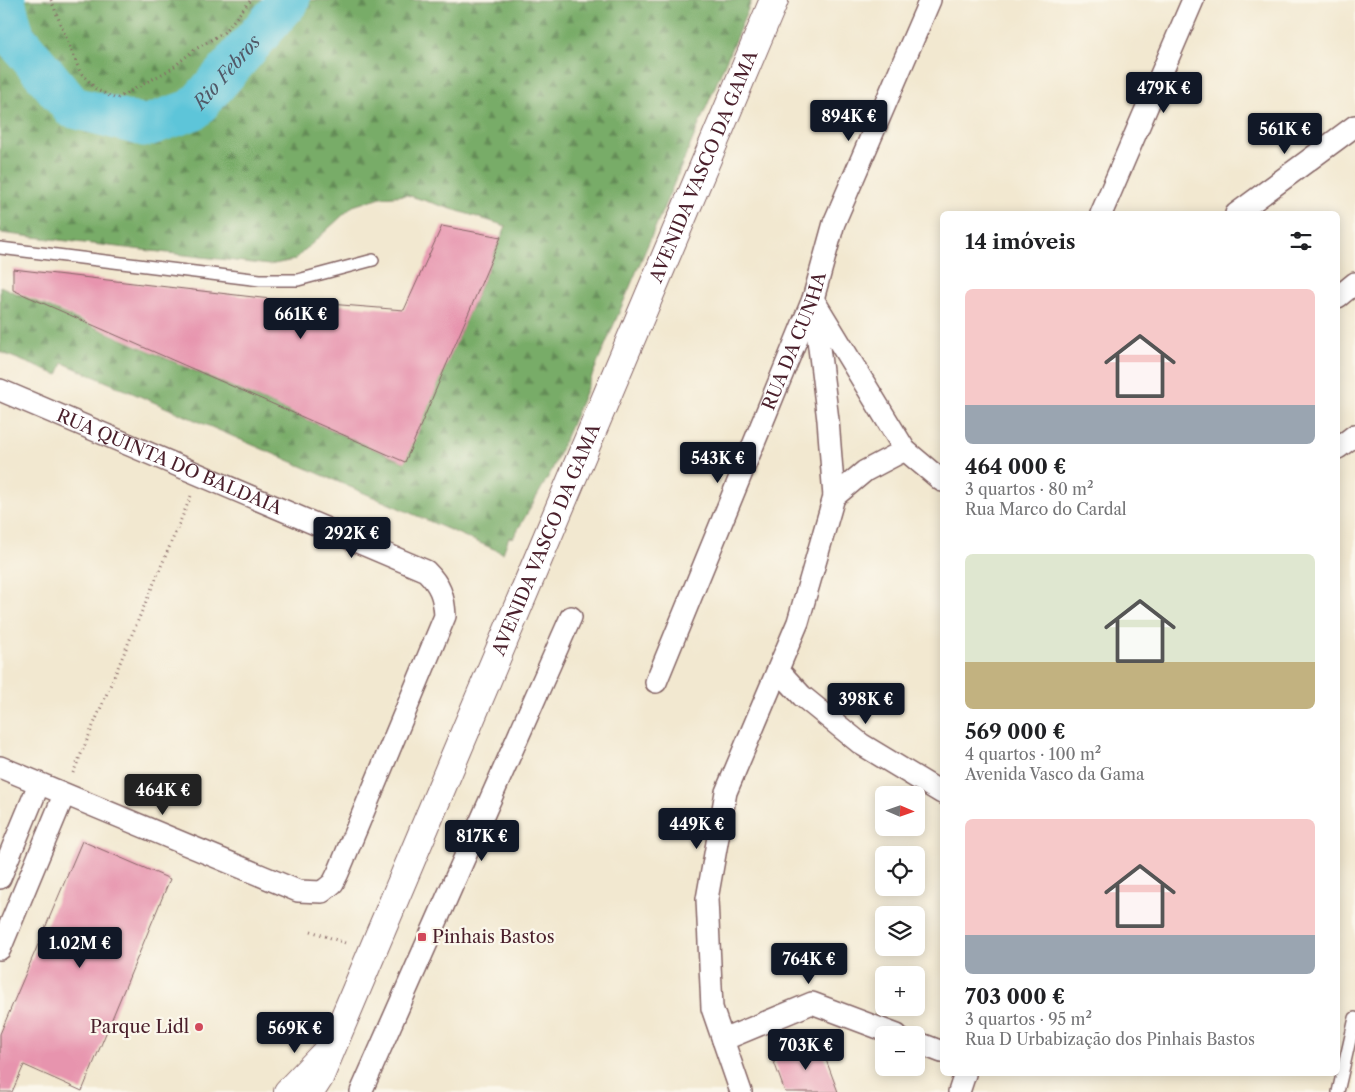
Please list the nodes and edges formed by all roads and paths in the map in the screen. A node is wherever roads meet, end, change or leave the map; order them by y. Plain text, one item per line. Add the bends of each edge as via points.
1 (51, 0) edge
2 (251, 0) edge
3 (774, 0) edge
4 (930, 0) edge
5 (1193, 0) edge
6 (1355, 126) edge
7 (1102, 211) edge
8 (1240, 211) edge
9 (0, 248) edge
10 (373, 260) dead end
11 (1355, 283) edge
12 (1340, 295) edge
13 (813, 300) junction
14 (0, 390) edge
15 (1355, 435) edge
16 (1340, 446) edge
17 (905, 450) junction
18 (199, 475) junction
19 (940, 479) edge
20 (834, 497) junction
21 (571, 616) dead end
22 (778, 670) junction
23 (656, 682) dead end
24 (0, 767) edge
25 (39, 784) junction
26 (940, 792) edge
27 (64, 795) junction
28 (0, 878) edge
29 (311, 931) dead end
30 (0, 949) edge
31 (372, 953) junction
32 (1355, 1018) edge
33 (875, 1027) edge
34 (723, 1040) junction
35 (925, 1045) edge
36 (332, 1046) junction
37 (940, 1051) edge
38 (964, 1076) edge
39 (315, 1087) edge
40 (288, 1092) edge
41 (361, 1092) edge
42 (741, 1092) edge
43 (959, 1092) edge
44 (1338, 1092) edge

1 - 2 path via 80,72 97,90 116,99 171,69 224,32
3 - 31 main road, AVENIDA VASCO DA GAMA
4 - 13 street, RUA DA CUNHA via 834,223
5 - 7 street
6 - 8 street
9 - 10 lane via 260,280 298,280
11 - 12 street
13 - 17 street
13 - 20 street
13 - 23 street, RUA DA CUNHA
14 - 18 street, RUA QUINTA DO BALDAIA
15 - 16 street
17 - 19 street
17 - 20 street via 864,471
18 - 27 path
18 - 27 street, RUA QUINTA DO BALDAIA via 426,571 437,582 444,598 445,616 338,873 333,883 322,892 298,891
20 - 22 street via 798,622
21 - 41 street
22 - 26 street via 802,696 861,744
22 - 34 street via 726,792 707,899 712,1008
24 - 25 street
25 - 27 street
25 - 28 street
27 - 30 street
29 - 31 path
31 - 36 main road, AVENIDA VASCO DA GAMA
32 - 44 lane
33 - 34 street via 812,1003
34 - 42 street
35 - 37 street
36 - 39 main road, AVENIDA VASCO DA GAMA
36 - 40 main road
38 - 43 street

